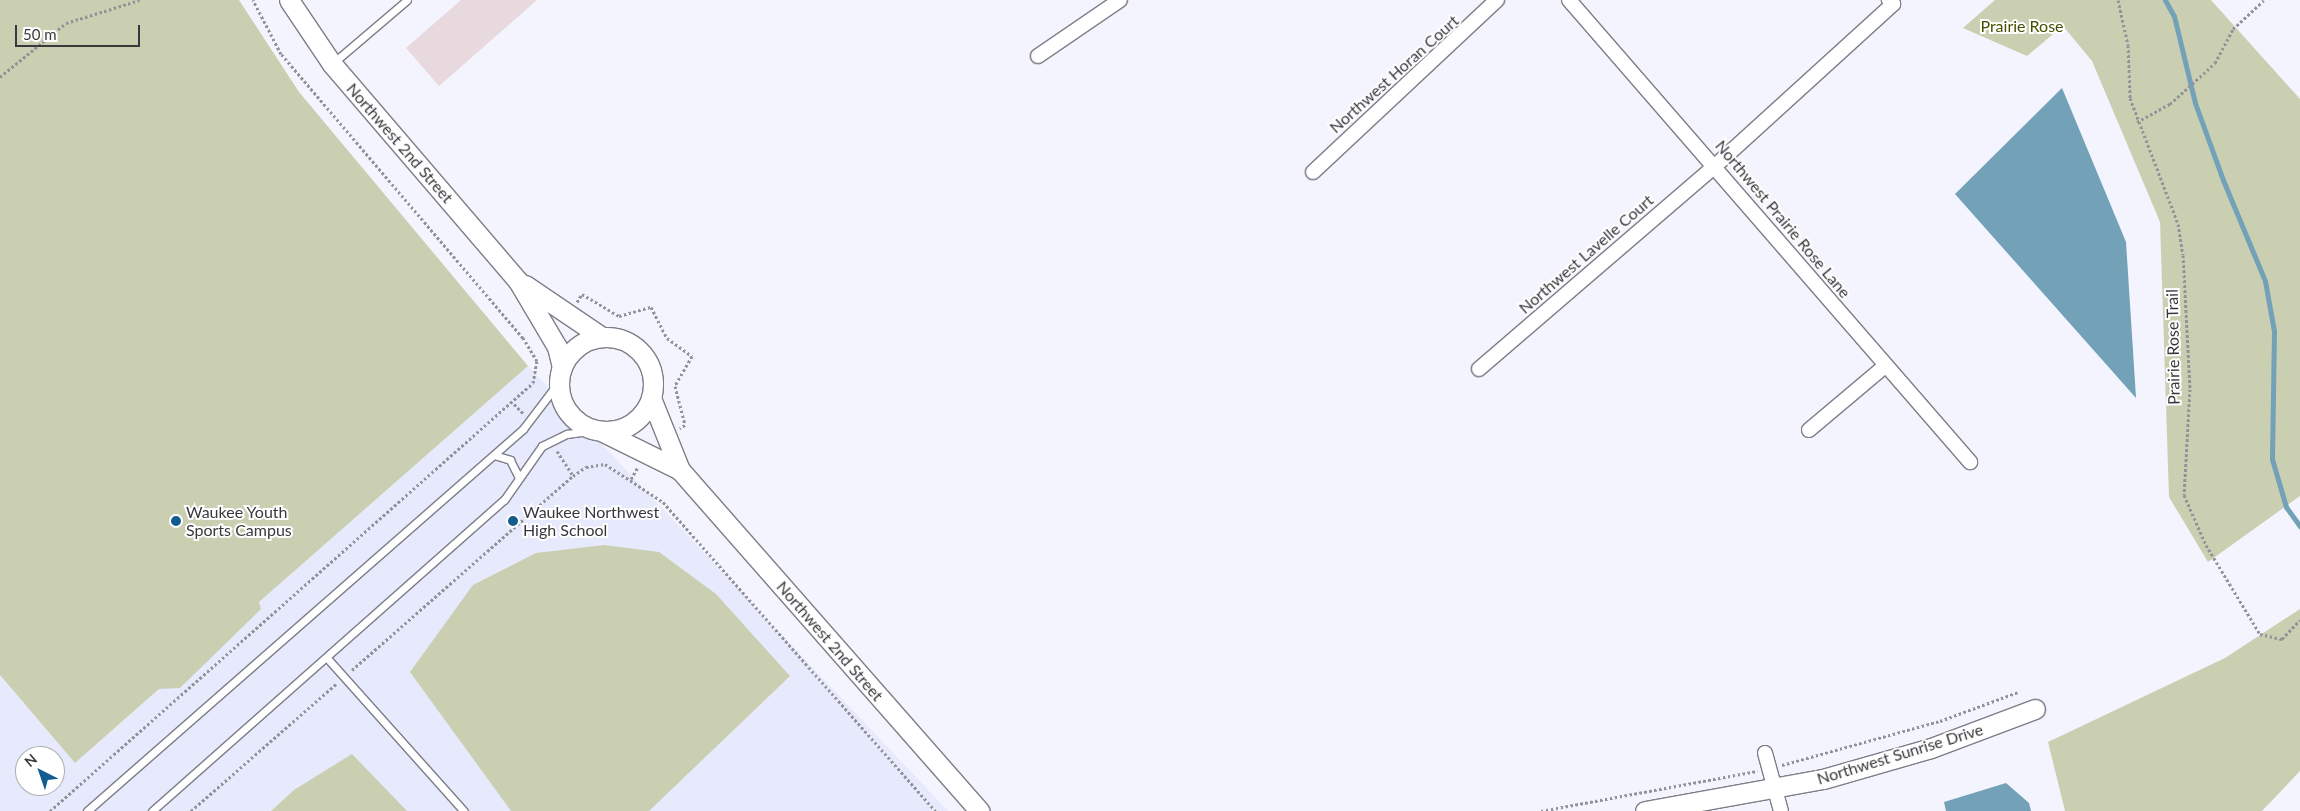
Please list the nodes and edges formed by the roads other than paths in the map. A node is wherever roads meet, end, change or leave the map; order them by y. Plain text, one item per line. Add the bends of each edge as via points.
1 (289, 0) edge
2 (407, 0) edge
3 (1120, 0) edge
4 (1497, 0) edge
5 (1569, 0) edge
6 (1891, 2) edge
7 (1038, 56) dead end
8 (332, 64) junction
9 (1715, 166) junction
10 (1313, 172) dead end
11 (518, 280) junction
12 (602, 337) junction
13 (1885, 366) junction
14 (1479, 369) dead end
15 (560, 375) junction
16 (651, 398) junction
17 (1810, 430) dead end
18 (597, 431) junction
19 (494, 455) junction
20 (1970, 462) dead end
21 (680, 470) junction
22 (519, 478) junction
23 (327, 658) junction
24 (2035, 709) dead end
25 (1766, 753) dead end
26 (1775, 789) junction
27 (87, 811) edge
28 (152, 811) edge
29 (464, 811) edge
30 (980, 811) edge
31 (1645, 811) edge
32 (1781, 811) edge

1 - 8 street, Northwest 2nd Street
2 - 8 lane
3 - 7 street
4 - 10 street, Northwest Horan Court
5 - 9 street, Northwest Prairie Rose Lane
6 - 9 street, Northwest Lavelle Court
8 - 11 street, Northwest 2nd Street
9 - 13 street, Northwest Prairie Rose Lane
9 - 14 street, Northwest Lavelle Court
11 - 12 street, Northwest 2nd Street
11 - 15 street, Northwest 2nd Street via 557,347
12 - 15 street via 582,343
12 - 16 street, Northwest 2nd Street via 627,341 640,350 653,377
13 - 17 street
13 - 20 street, Northwest Prairie Rose Lane
15 - 18 street, Northwest 2nd Street via 568,413
15 - 19 lane via 523,430
16 - 18 street via 638,419 625,428
16 - 21 street, Northwest 2nd Street
18 - 21 street, Northwest 2nd Street
18 - 22 lane via 567,434 542,446
19 - 22 lane via 510,460
19 - 27 lane
21 - 30 street, Northwest 2nd Street
22 - 23 lane via 504,500
23 - 28 lane
23 - 29 lane
24 - 26 street, Northwest Sunrise Drive via 1888,762
25 - 26 street
26 - 31 street, Northwest Sunrise Drive
26 - 32 street

